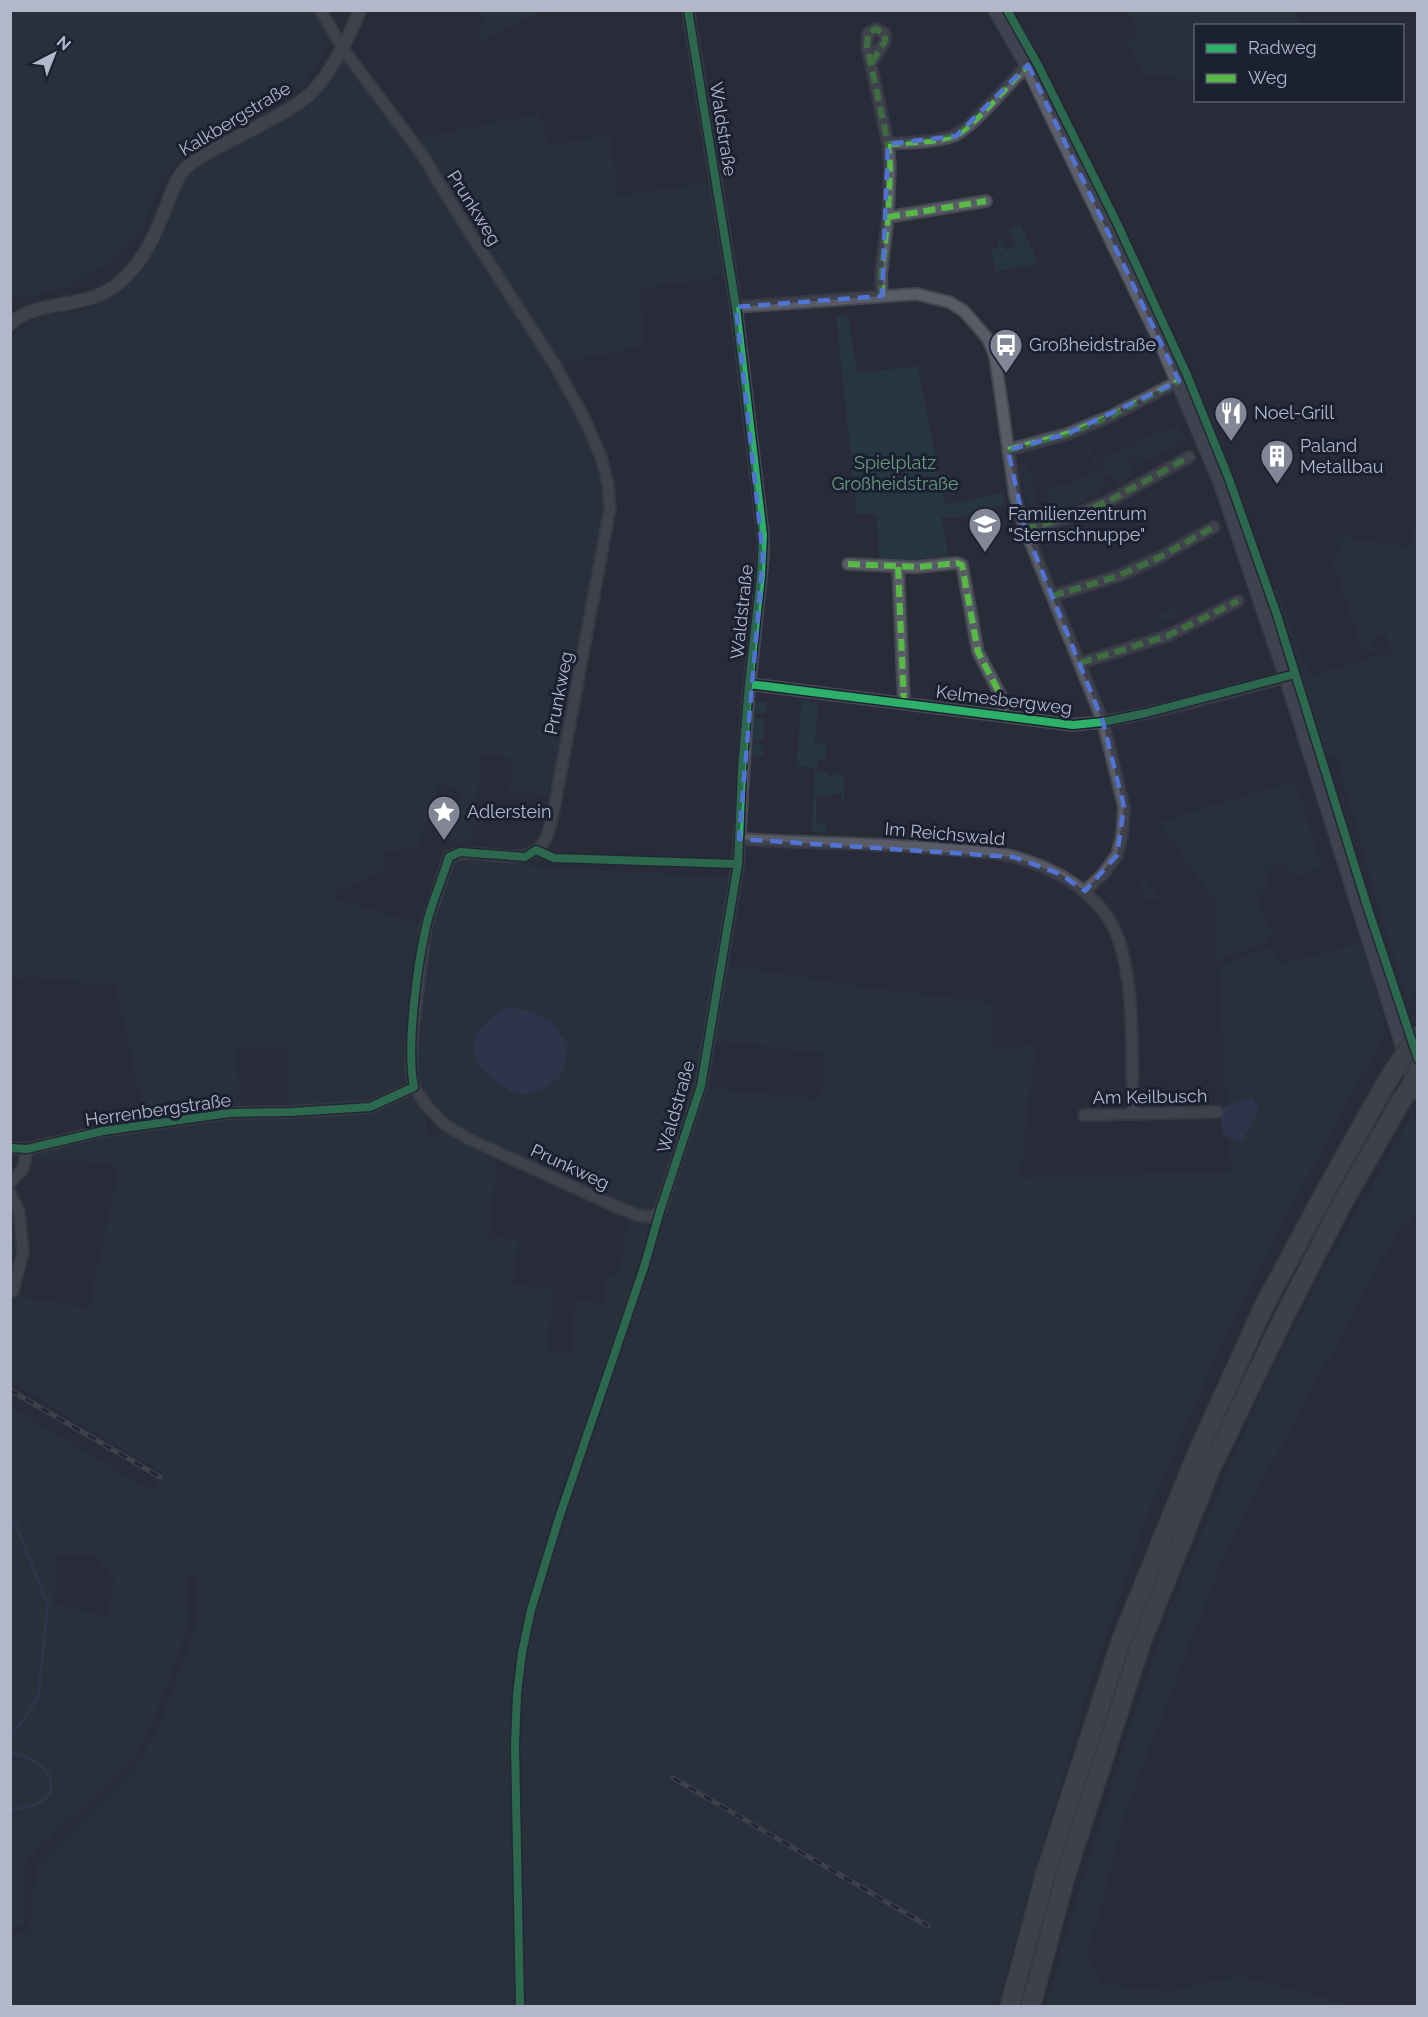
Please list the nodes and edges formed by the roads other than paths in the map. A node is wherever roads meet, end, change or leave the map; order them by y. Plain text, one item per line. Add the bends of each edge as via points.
1 (320, 10) edge
2 (360, 10) edge
3 (688, 10) edge
4 (996, 10) edge
5 (342, 46) junction
6 (872, 62) dead end
7 (1028, 65) junction
8 (888, 144) junction
9 (986, 201) dead end
10 (888, 217) junction
11 (882, 296) junction
12 (736, 307) junction
13 (10, 324) edge
14 (1179, 381) junction
15 (1008, 450) junction
16 (1189, 457) dead end
17 (1214, 527) dead end
18 (1025, 529) junction
19 (848, 564) dead end
20 (898, 567) junction
21 (1052, 596) junction
22 (1238, 601) dead end
23 (1080, 663) junction
24 (1287, 677) junction
25 (749, 684) junction
26 (904, 703) junction
27 (1002, 715) junction
28 (1103, 722) junction
29 (739, 839) junction
30 (1085, 891) junction
31 (1418, 1035) edge
32 (1418, 1075) edge
33 (414, 1087) junction
34 (1418, 1092) edge
35 (1217, 1112) dead end
36 (1133, 1114) junction
37 (1084, 1115) dead end
38 (10, 1148) edge
39 (27, 1149) junction
40 (10, 1182) edge
41 (10, 1192) edge
42 (660, 1211) joint
43 (13, 1291) dead end
44 (1010, 2007) edge
45 (1030, 2007) edge

1 - 5 street, Prunkweg
2 - 5 street, Kalkbergstraße
3 - 12 street, Waldstraße
4 - 7 main road
5 - 13 street, Kalkbergstraße via 311,93 186,169 177,180 147,250 118,284 95,298 32,310
5 - 33 street, Prunkweg via 421,153 555,365 601,457 610,508 546,837 525,857 460,852 449,857 426,927 413,1031
6 - 8 street
7 - 8 street via 956,136
7 - 14 main road
8 - 10 street
9 - 10 street
10 - 11 street via 880,275
11 - 12 street
11 - 15 street via 916,294 949,302 977,325 995,356
12 - 25 street, Waldstraße via 763,535
14 - 15 street via 1067,434
14 - 24 main road via 1221,482
15 - 18 street
16 - 18 street via 1109,501
17 - 21 street via 1118,576
18 - 21 street
19 - 20 street, Kelmesbergweg
20 - 26 street
20 - 27 street, Kelmesbergweg via 962,565 978,652 1000,694
21 - 23 street
22 - 23 street via 1167,636
23 - 28 street
24 - 28 street, Kelmesbergweg
24 - 34 main road
25 - 26 street, Kelmesbergweg
25 - 29 street, Waldstraße
26 - 27 street, Kelmesbergweg
27 - 28 street, Kelmesbergweg via 1073,725
28 - 30 street via 1124,807 1122,835 1117,855
29 - 30 street, Im Reichswald via 912,847 1014,857 1060,874
29 - 42 street, Waldstraße via 701,1086
30 - 36 street, Im Reichswald via 1111,922 1123,960 1129,989
31 - 44 highway, bridge via 1324,1192 1263,1308 1191,1467 1121,1641 1046,1872
32 - 45 highway, bridge via 1342,1204 1210,1470 1141,1643 1066,1874
33 - 39 street, Herrenbergstraße via 370,1107 229,1113 103,1131
33 - 42 street, Prunkweg via 445,1125 469,1139 637,1215 651,1217
35 - 36 street, Am Keilbusch
36 - 37 street, Am Keilbusch
38 - 39 street, Herrenbergstraße
39 - 40 street via 23,1169
41 - 43 street via 19,1212 23,1252

